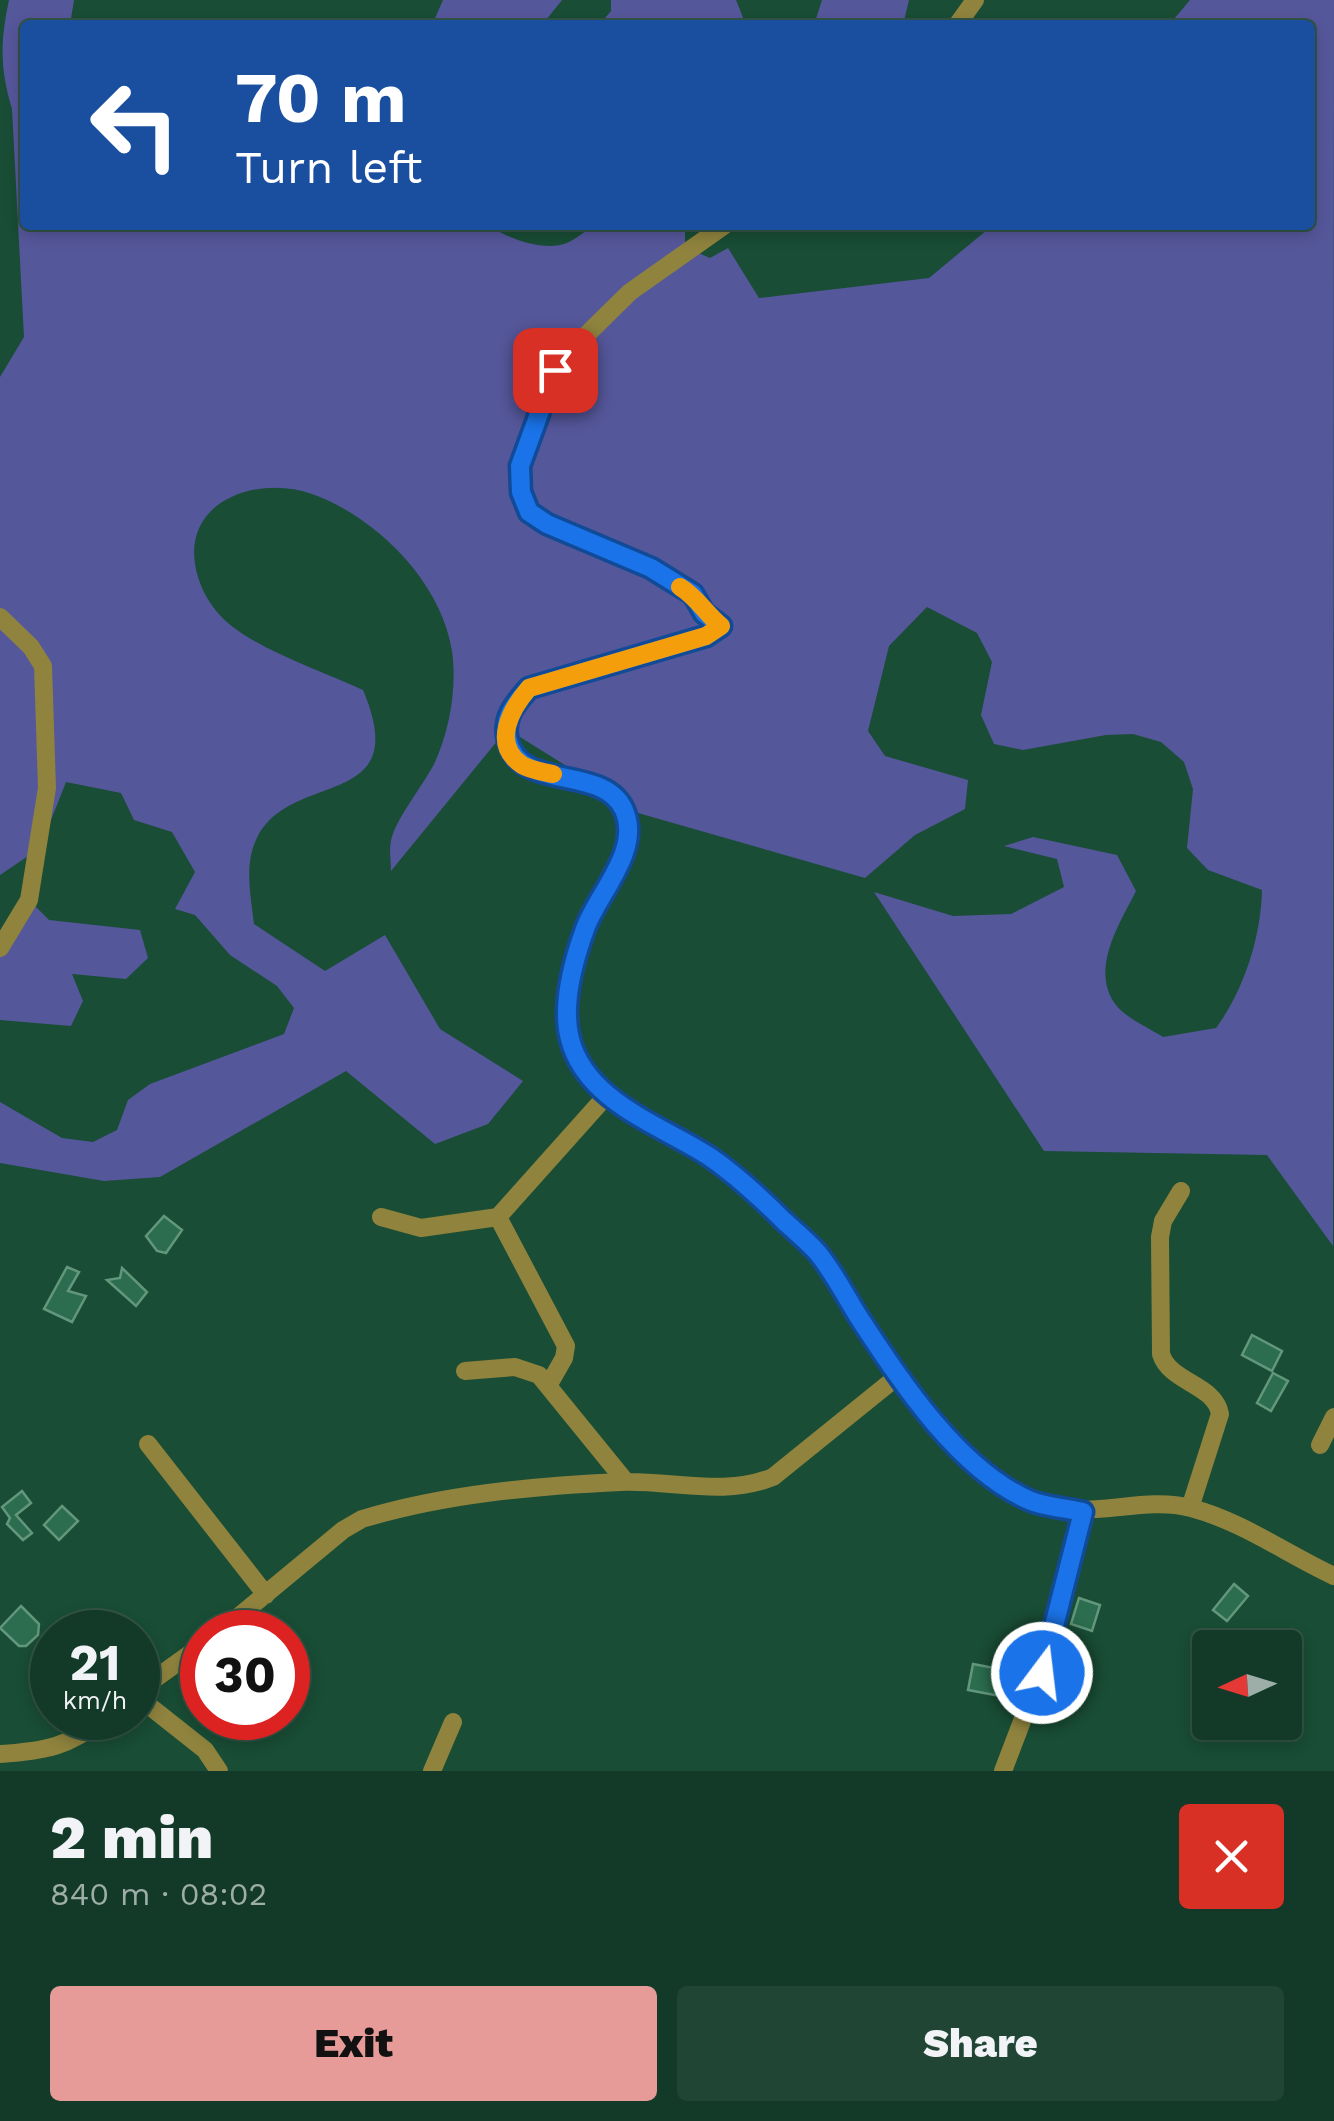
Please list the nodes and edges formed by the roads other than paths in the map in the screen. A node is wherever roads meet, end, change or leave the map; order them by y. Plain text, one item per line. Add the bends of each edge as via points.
1 (975, 0) edge
2 (960, 20) edge
3 (718, 230) edge
4 (0, 616) edge
5 (0, 948) edge
6 (607, 1095) junction
7 (1181, 1191) dead end
8 (381, 1217) dead end
9 (498, 1217) junction
10 (465, 1371) dead end
11 (898, 1376) junction
12 (548, 1386) junction
13 (1334, 1417) edge
14 (148, 1444) dead end
15 (1320, 1445) dead end
16 (626, 1482) junction
17 (1190, 1508) junction
18 (1083, 1512) junction
19 (1334, 1576) edge
20 (266, 1595) junction
21 (247, 1610) edge
22 (180, 1662) edge
23 (160, 1677) edge
24 (160, 1712) edge
25 (453, 1722) dead end
26 (70, 1740) edge
27 (0, 1754) edge
28 (219, 1771) edge
29 (432, 1771) edge
30 (1003, 1771) edge

1 - 2 street
3 - 6 street via 630,292 572,349 555,370 520,466 529,512 651,568 693,594 721,626 529,688 510,710 506,734 523,766 605,790 624,809 622,859 586,927 566,1000 576,1058
4 - 5 street via 43,666 47,788 29,900
6 - 9 street
6 - 11 street via 712,1159 782,1218 818,1254
7 - 17 street via 1160,1237 1161,1354 1169,1369 1213,1398 1220,1414
8 - 9 street via 421,1228
9 - 12 street via 566,1346
10 - 12 street via 525,1368
11 - 16 street via 756,1484
11 - 18 street via 958,1448 994,1479 1032,1501
12 - 16 street
13 - 15 street
14 - 20 street
16 - 20 street via 519,1488 362,1519
17 - 18 street via 1158,1504
17 - 19 street
18 - 30 street via 1044,1666
20 - 21 street
22 - 23 street
24 - 28 street via 205,1750
25 - 29 street
26 - 27 street via 46,1751

